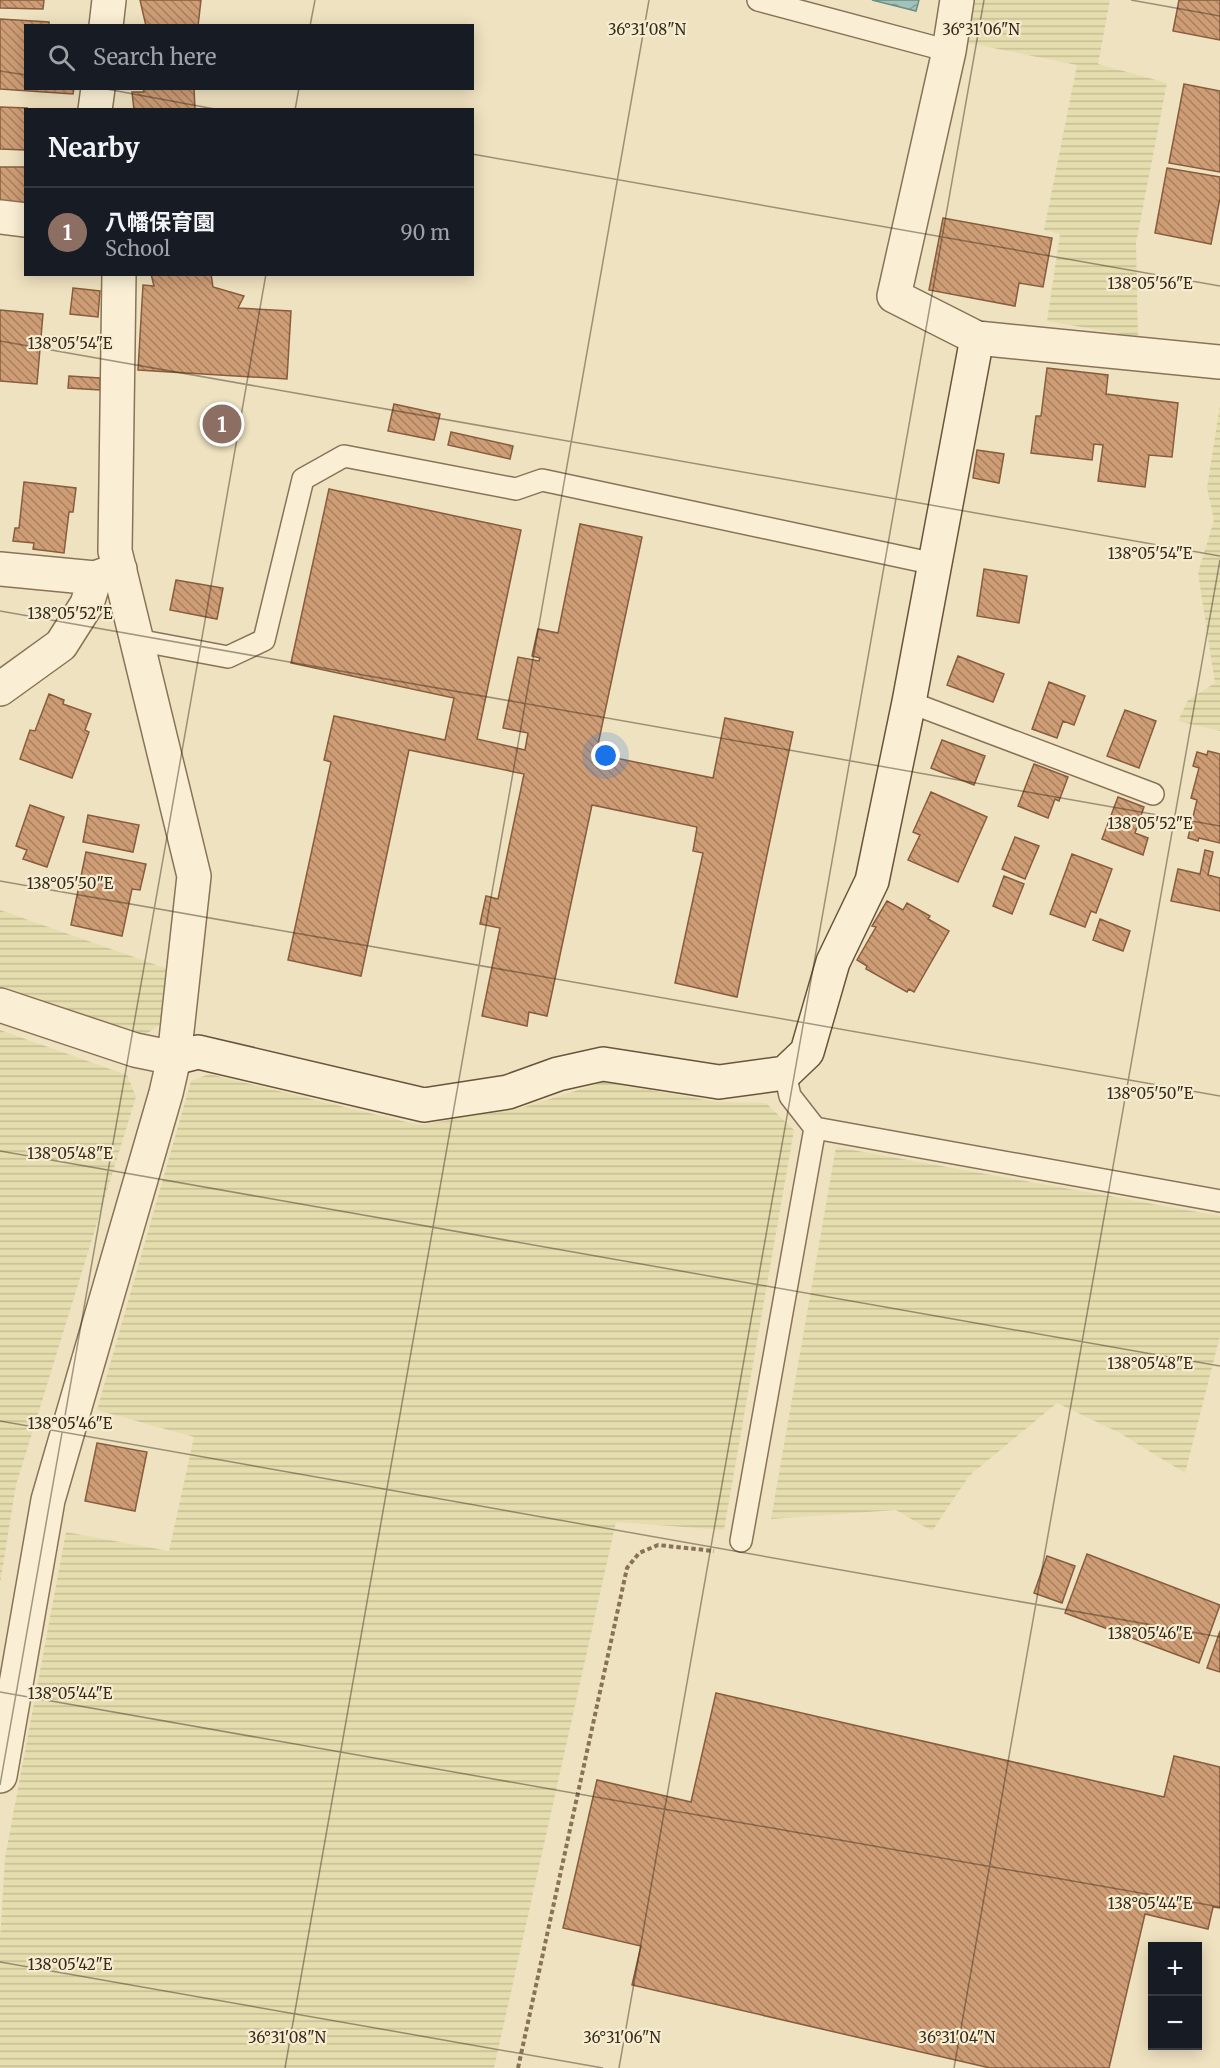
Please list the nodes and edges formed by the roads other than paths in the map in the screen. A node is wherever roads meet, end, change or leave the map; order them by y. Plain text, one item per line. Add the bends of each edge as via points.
1 (109, 0) edge
2 (758, 0) edge
3 (957, 0) edge
4 (106, 24) edge
5 (949, 51) junction
6 (98, 90) edge
7 (95, 108) edge
8 (0, 217) edge
9 (24, 220) edge
10 (119, 276) edge
11 (976, 338) junction
12 (1220, 362) edge
13 (935, 564) junction
14 (0, 569) edge
15 (107, 574) junction
16 (137, 640) junction
17 (0, 689) edge
18 (909, 702) junction
19 (1153, 794) dead end
20 (0, 1005) edge
21 (174, 1058) junction
22 (785, 1073) junction
23 (815, 1128) junction
24 (1220, 1201) edge
25 (741, 1541) road end
26 (0, 1776) edge

1 - 4 street
2 - 5 lane
3 - 5 street
5 - 11 street via 894,296
6 - 7 street
8 - 9 street
10 - 15 street via 115,551
11 - 12 street
11 - 13 street
13 - 16 lane via 542,480 516,489 344,456 303,478 264,639 228,657
13 - 18 street
14 - 15 street
15 - 16 street
15 - 17 street via 61,645
16 - 21 street via 194,876
18 - 19 lane
18 - 22 street via 872,881 833,962 807,1052
20 - 21 street via 135,1050
21 - 22 street via 198,1052 424,1105 508,1092 558,1074 603,1064 719,1082
21 - 26 street via 48,1500
22 - 23 lane via 790,1096
23 - 24 lane
23 - 25 lane

